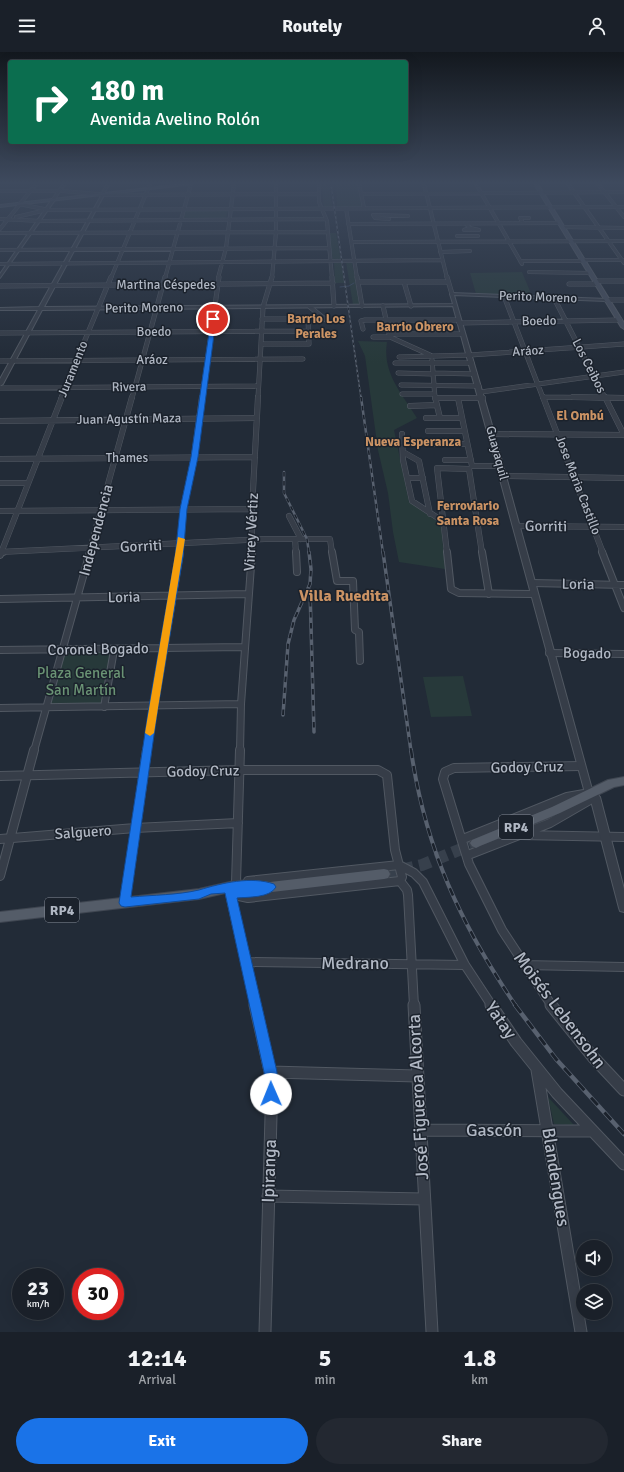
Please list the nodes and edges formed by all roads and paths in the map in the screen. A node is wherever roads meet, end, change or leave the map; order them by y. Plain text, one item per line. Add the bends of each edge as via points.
1 (23, 244) edge
2 (76, 244) edge
3 (125, 244) edge
4 (175, 244) edge
5 (227, 244) edge
6 (275, 244) edge
7 (328, 244) edge
8 (353, 244) edge
9 (437, 244) edge
10 (510, 244) edge
11 (572, 244) edge
12 (611, 244) edge
13 (226, 248) junction
14 (275, 248) junction
15 (329, 248) junction
16 (73, 249) junction
17 (123, 249) junction
18 (174, 249) junction
19 (0, 250) edge
20 (19, 250) junction
21 (470, 251) dead end
22 (440, 252) junction
23 (442, 260) junction
24 (582, 260) junction
25 (355, 261) junction
26 (623, 261) edge
27 (170, 262) junction
28 (222, 262) junction
29 (273, 262) junction
30 (332, 262) junction
31 (0, 264) edge
32 (9, 264) junction
33 (64, 264) junction
34 (117, 264) junction
35 (529, 272) dead end
36 (590, 273) junction
37 (0, 276) edge
38 (624, 281) edge
39 (358, 282) junction
40 (404, 282) junction
41 (448, 282) junction
42 (333, 283) junction
43 (596, 283) junction
44 (569, 284) dead end
45 (163, 285) junction
46 (217, 285) junction
47 (271, 285) junction
48 (0, 286) edge
49 (53, 286) junction
50 (108, 286) junction
51 (452, 294) junction
52 (504, 296) junction
53 (554, 298) junction
54 (606, 300) junction
55 (624, 300) edge
56 (455, 305) junction
57 (334, 306) junction
58 (362, 306) junction
59 (383, 306) junction
60 (411, 306) junction
61 (215, 307) junction
62 (262, 307) junction
63 (310, 307) junction
64 (41, 308) junction
65 (98, 308) junction
66 (157, 308) junction
67 (0, 309) edge
68 (321, 316) junction
69 (331, 316) dead end
70 (262, 319) junction
71 (326, 320) dead end
72 (386, 320) junction
73 (620, 320) junction
74 (459, 321) junction
75 (567, 321) junction
76 (515, 322) junction
77 (624, 327) edge
78 (363, 329) dead end
79 (308, 331) junction
80 (88, 332) junction
81 (149, 332) junction
82 (212, 332) junction
83 (261, 332) junction
84 (0, 333) edge
85 (28, 333) junction
86 (463, 334) junction
87 (389, 335) junction
88 (373, 337) dead end
89 (261, 344) junction
90 (624, 344) edge
91 (580, 347) junction
92 (526, 351) junction
93 (470, 355) junction
94 (432, 356) junction
95 (399, 357) dead end
96 (208, 359) junction
97 (260, 359) junction
98 (303, 359) dead end
99 (77, 360) junction
100 (142, 360) junction
101 (0, 361) edge
102 (13, 361) junction
103 (395, 363) dead end
104 (433, 363) junction
105 (472, 363) junction
106 (624, 372) edge
107 (398, 374) dead end
108 (434, 374) junction
109 (475, 374) junction
110 (594, 376) junction
111 (0, 384) edge
112 (400, 384) dead end
113 (538, 384) junction
114 (435, 385) junction
115 (205, 386) junction
116 (258, 386) junction
117 (66, 387) junction
118 (134, 387) junction
119 (0, 388) edge
120 (480, 389) junction
121 (402, 394) dead end
122 (435, 396) junction
123 (543, 397) junction
124 (458, 398) junction
125 (483, 398) junction
126 (605, 398) junction
127 (624, 398) edge
128 (410, 406) dead end
129 (437, 406) junction
130 (257, 418) junction
131 (426, 418) dead end
132 (440, 418) junction
133 (462, 418) junction
134 (200, 419) junction
135 (52, 420) junction
136 (126, 420) junction
137 (0, 421) edge
138 (428, 431) dead end
139 (464, 431) junction
140 (402, 434) dead end
141 (493, 434) junction
142 (558, 435) junction
143 (624, 435) edge
144 (434, 444) dead end
145 (467, 444) junction
146 (403, 452) junction
147 (194, 457) junction
148 (255, 457) junction
149 (36, 458) junction
150 (115, 458) junction
151 (0, 459) edge
152 (445, 460) dead end
153 (471, 465) junction
154 (500, 466) junction
155 (503, 476) junction
156 (574, 477) junction
157 (407, 478) junction
158 (423, 478) junction
159 (624, 478) edge
160 (0, 483) edge
161 (28, 483) junction
162 (183, 509) junction
163 (252, 509) junction
164 (18, 510) junction
165 (102, 510) junction
166 (0, 511) edge
167 (430, 514) junction
168 (289, 516) dead end
169 (444, 522) junction
170 (516, 526) junction
171 (594, 527) junction
172 (624, 527) edge
173 (298, 539) junction
174 (252, 540) junction
175 (181, 544) junction
176 (91, 549) junction
177 (0, 553) edge
178 (297, 572) dead end
179 (532, 584) junction
180 (615, 584) junction
181 (624, 584) edge
182 (247, 594) junction
183 (489, 594) junction
184 (534, 594) junction
185 (173, 596) junction
186 (77, 598) junction
187 (0, 599) edge
188 (624, 608) edge
189 (244, 647) junction
190 (164, 648) junction
191 (61, 649) junction
192 (0, 650) edge
193 (114, 650) junction
194 (549, 652) junction
195 (624, 654) edge
196 (360, 661) dead end
197 (241, 704) junction
198 (46, 707) junction
199 (104, 707) junction
200 (154, 707) junction
201 (0, 708) edge
202 (581, 766) junction
203 (239, 770) junction
204 (449, 770) joint
205 (383, 772) joint
206 (144, 773) junction
207 (28, 775) junction
208 (0, 776) edge
209 (624, 781) edge
210 (592, 795) junction
211 (238, 824) junction
212 (135, 828) junction
213 (519, 835) junction
214 (10, 837) junction
215 (605, 837) junction
216 (624, 837) edge
217 (0, 839) edge
218 (463, 839) junction
219 (476, 843) tunnel mouth
220 (468, 855) junction
221 (399, 865) junction
222 (384, 874) tunnel mouth
223 (0, 876) edge
224 (400, 881) junction
225 (232, 888) junction
226 (125, 903) junction
227 (624, 908) edge
228 (0, 917) edge
229 (245, 962) junction
230 (411, 963) junction
231 (465, 965) junction
232 (524, 965) junction
233 (624, 967) edge
234 (537, 1070) junction
235 (271, 1072) junction
236 (417, 1076) junction
237 (624, 1090) edge
238 (420, 1130) junction
239 (548, 1131) junction
240 (592, 1131) junction
241 (624, 1164) edge
242 (268, 1196) junction
243 (424, 1199) junction
244 (265, 1332) edge
245 (432, 1332) edge
246 (581, 1332) edge

1 - 20 street
2 - 16 street
3 - 17 street, Juramento
4 - 18 street, Independencia
5 - 13 street
6 - 14 street, Virrey Vértiz
7 - 15 street
8 - 25 street
9 - 22 street, Guayaquil
10 - 24 street via 521,263
11 - 24 main road
12 - 26 street
13 - 14 street
13 - 18 street
13 - 28 street
14 - 15 street
14 - 29 street, Virrey Vértiz
15 - 30 street
16 - 17 street
16 - 20 street
16 - 33 street
17 - 18 street
17 - 34 street, Juramento
18 - 27 street, Independencia
19 - 20 street
20 - 32 street
21 - 22 street
22 - 23 street, Guayaquil
23 - 25 street
23 - 41 street, Guayaquil
24 - 26 street
24 - 36 main road
25 - 30 street
25 - 39 street
27 - 28 street
27 - 34 street
27 - 45 street, Independencia
28 - 29 street
28 - 46 street
29 - 30 street
29 - 47 street, Virrey Vértiz
30 - 42 street
31 - 32 street
32 - 33 street
32 - 37 street
33 - 34 street
33 - 49 street
34 - 50 street, Juramento
35 - 36 street
36 - 43 main road
38 - 43 street
39 - 40 street
39 - 58 street
40 - 41 street
40 - 60 street
41 - 51 street, Guayaquil
42 - 47 street, Martina Céspedes
42 - 57 street
43 - 44 street
43 - 54 main road
45 - 46 street, Martina Céspedes
45 - 50 street, Martina Céspedes
45 - 66 street, Independencia
46 - 47 street, Martina Céspedes
46 - 61 street
47 - 62 street, Virrey Vértiz
48 - 49 street, Martina Céspedes
49 - 50 street, Martina Céspedes
49 - 64 street
50 - 65 street, Juramento
51 - 52 street, Perito Moreno
51 - 56 street, Guayaquil
52 - 53 street, Perito Moreno
52 - 76 street, Jose Maria Castillo
53 - 54 street, Perito Moreno
53 - 75 street, Los Ceibos
54 - 55 street, Perito Moreno
54 - 73 main road
56 - 60 street, Perito Moreno
56 - 74 street, Guayaquil
57 - 58 street, Perito Moreno
57 - 63 street, Perito Moreno
58 - 59 street, Perito Moreno
59 - 60 street, Perito Moreno
59 - 72 street
61 - 62 street, Perito Moreno
61 - 66 street, Perito Moreno
61 - 82 street
62 - 63 street, Perito Moreno
62 - 70 street, Virrey Vértiz
63 - 68 street
64 - 65 street, Perito Moreno
64 - 67 street, Perito Moreno
64 - 85 street
65 - 66 street, Perito Moreno
65 - 80 street, Juramento
66 - 81 street, Independencia
68 - 69 street
68 - 71 street
70 - 79 street via 308,319
70 - 83 street, Virrey Vértiz
72 - 74 street, Boedo
72 - 78 street, Boedo via 362,320
72 - 87 street
73 - 75 street, Boedo
73 - 77 main road
74 - 76 street, Boedo
74 - 86 street, Guayaquil
75 - 76 street, Boedo
75 - 91 street, Los Ceibos
76 - 92 street, Jose Maria Castillo
79 - 83 street, Boedo
79 - 89 street via 309,344
80 - 81 street, Boedo
80 - 85 street, Boedo
80 - 99 street, Juramento
81 - 82 street, Boedo
81 - 100 street, Independencia
82 - 83 street, Boedo
82 - 96 street
83 - 89 street, Virrey Vértiz
84 - 85 street, Boedo
85 - 102 street
86 - 87 street
86 - 93 street, Guayaquil
87 - 88 street
87 - 94 street
89 - 97 street, Virrey Vértiz
90 - 91 street, Aráoz
91 - 92 street, Aráoz
91 - 110 street, Los Ceibos
92 - 93 street, Aráoz
92 - 113 street, Jose Maria Castillo
93 - 94 street, Aráoz
93 - 105 street, Guayaquil
94 - 95 street, Aráoz
94 - 104 street
96 - 97 street, Aráoz
96 - 100 street, Aráoz
96 - 115 street
97 - 98 street, Aráoz
97 - 116 street, Virrey Vértiz
99 - 100 street, Aráoz
99 - 102 street, Aráoz
99 - 117 street, Juramento
100 - 118 street, Independencia
101 - 102 street, Aráoz
102 - 111 street
103 - 104 street
104 - 105 street
104 - 108 street
105 - 109 street, Guayaquil
106 - 110 street
107 - 108 street
108 - 109 street
108 - 114 street
109 - 120 street, Guayaquil
110 - 113 street
110 - 126 street, Los Ceibos
112 - 114 street
113 - 120 street
113 - 123 street, Jose Maria Castillo
114 - 120 street
114 - 122 street
115 - 116 street, Rivera
115 - 118 street, Rivera
115 - 134 street
116 - 130 street, Virrey Vértiz
117 - 118 street, Rivera
117 - 119 street, Rivera
117 - 135 street, Juramento
118 - 136 street, Independencia
120 - 125 street, Guayaquil
121 - 122 street
122 - 124 street
122 - 129 street
123 - 126 street
123 - 142 street, Jose Maria Castillo
124 - 125 street
124 - 133 street
125 - 141 street, Guayaquil
126 - 127 street
126 - 143 street, Los Ceibos
128 - 129 street
129 - 132 street
130 - 134 street, Juan Agustín Maza
130 - 148 street, Virrey Vértiz
131 - 132 street
132 - 133 street
133 - 139 street
134 - 136 street, Juan Agustín Maza
134 - 147 street
135 - 136 street, Juan Agustín Maza
135 - 137 street, Juan Agustín Maza
135 - 149 street, Juramento
136 - 150 street, Independencia
138 - 139 street
139 - 145 street
140 - 146 street
141 - 142 street
141 - 154 street, Guayaquil
142 - 143 street
142 - 156 street, Jose Maria Castillo
144 - 145 street
145 - 153 street
146 - 157 street
146 - 158 street via 419,461
147 - 148 street, Thames
147 - 150 street, Thames
147 - 162 street
148 - 163 street, Virrey Vértiz
149 - 150 street, Thames
149 - 151 street, Thames
149 - 161 street, Juramento
150 - 165 street, Independencia
152 - 153 street
153 - 154 street
153 - 169 street via 437,468
153 - 183 street
154 - 155 street, Guayaquil
155 - 156 street
155 - 170 street, Guayaquil
156 - 159 street
156 - 171 street, Jose Maria Castillo
157 - 158 street
157 - 167 street via 412,501
158 - 167 street
160 - 161 street
161 - 164 street, Juramento
162 - 163 street
162 - 165 street
162 - 175 street
163 - 174 street, Virrey Vértiz
164 - 165 street
164 - 166 street
164 - 177 street, Juramento
165 - 176 street, Independencia
167 - 169 street
168 - 173 street
169 - 183 street via 451,589 459,593
170 - 171 street, Gorriti
170 - 179 street, Guayaquil
171 - 172 street, Gorriti
171 - 180 street, Jose Maria Castillo
173 - 174 street, Gorriti
173 - 178 street
173 - 196 street, Gorriti via 330,539 336,581 353,581 355,630 359,632
174 - 175 street, Gorriti
174 - 182 street, Virrey Vértiz
175 - 176 street, Gorriti
175 - 185 street
176 - 177 street, Gorriti
176 - 186 street, Independencia
179 - 180 street, Loria
179 - 184 street, Guayaquil
180 - 181 street, Loria
180 - 188 street, Jose Maria Castillo
182 - 185 street, Loria
182 - 189 street, Virrey Vértiz
183 - 184 street
184 - 194 street, Guayaquil
185 - 186 street, Loria
185 - 190 street
186 - 187 street, Loria
186 - 191 street, Independencia
189 - 190 street, Coronel Bogado
189 - 197 street, Virrey Vértiz
190 - 193 street, Coronel Bogado
190 - 200 street
191 - 192 street, Coronel Bogado
191 - 193 street, Coronel Bogado
191 - 198 street, Independencia
193 - 199 street
194 - 195 street, Bogado
194 - 202 street, Guayaquil
197 - 200 street
197 - 203 street, Virrey Vértiz
198 - 199 street
198 - 201 street
198 - 207 street, Independencia
199 - 200 street
200 - 206 street
202 - 204 street, Godoy Cruz
202 - 210 street, Guayaquil
203 - 205 street, Godoy Cruz
203 - 206 street, Godoy Cruz
203 - 211 street, Virrey Vértiz
204 - 218 street, Moisés Lebensohn via 443,775 443,779
205 - 221 street, José Figueroa Alcorta via 387,775
206 - 207 street, Godoy Cruz
206 - 212 street
207 - 208 street, Godoy Cruz
207 - 214 street, Independencia
209 - 210 main road, RP4 via 617,787
210 - 213 street via 579,809
210 - 215 street, Guayaquil
210 - 218 street via 567,797
210 - 219 main road, RP4 via 575,806 556,810
211 - 212 street, Salguero
211 - 225 street, Virrey Vértiz
212 - 214 street, Salguero
212 - 226 street
213 - 215 street
213 - 220 street
214 - 217 street, Salguero
214 - 223 street, Independencia
215 - 216 street
215 - 227 street, Guayaquil
218 - 220 street, Moisés Lebensohn
220 - 232 street, Moisés Lebensohn via 469,864 502,930
221 - 224 street, José Figueroa Alcorta via 402,878
221 - 225 street
221 - 231 street, Yatay via 414,873 422,882
222 - 225 main road, RP4 via 270,887 261,891
224 - 225 street via 248,898
224 - 230 street, José Figueroa Alcorta via 407,890
225 - 226 main road, RP4 via 212,896 199,894
225 - 229 street, Ipiranga
226 - 228 main road, RP4
229 - 230 street, Medrano
229 - 235 street, Ipiranga
230 - 231 street, Medrano
230 - 236 street, José Figueroa Alcorta
231 - 234 street, Yatay
232 - 233 street
232 - 237 street, Moisés Lebensohn via 566,1025
234 - 239 street, Blandengues
234 - 240 street, Yatay
235 - 236 street
235 - 242 street, Ipiranga
236 - 238 street, José Figueroa Alcorta
238 - 239 street, Gascón
238 - 243 street, José Figueroa Alcorta
239 - 240 street, Gascón
239 - 246 street, Blandengues
240 - 241 street, Yatay
242 - 243 street
242 - 244 street, Ipiranga
243 - 245 street, José Figueroa Alcorta

